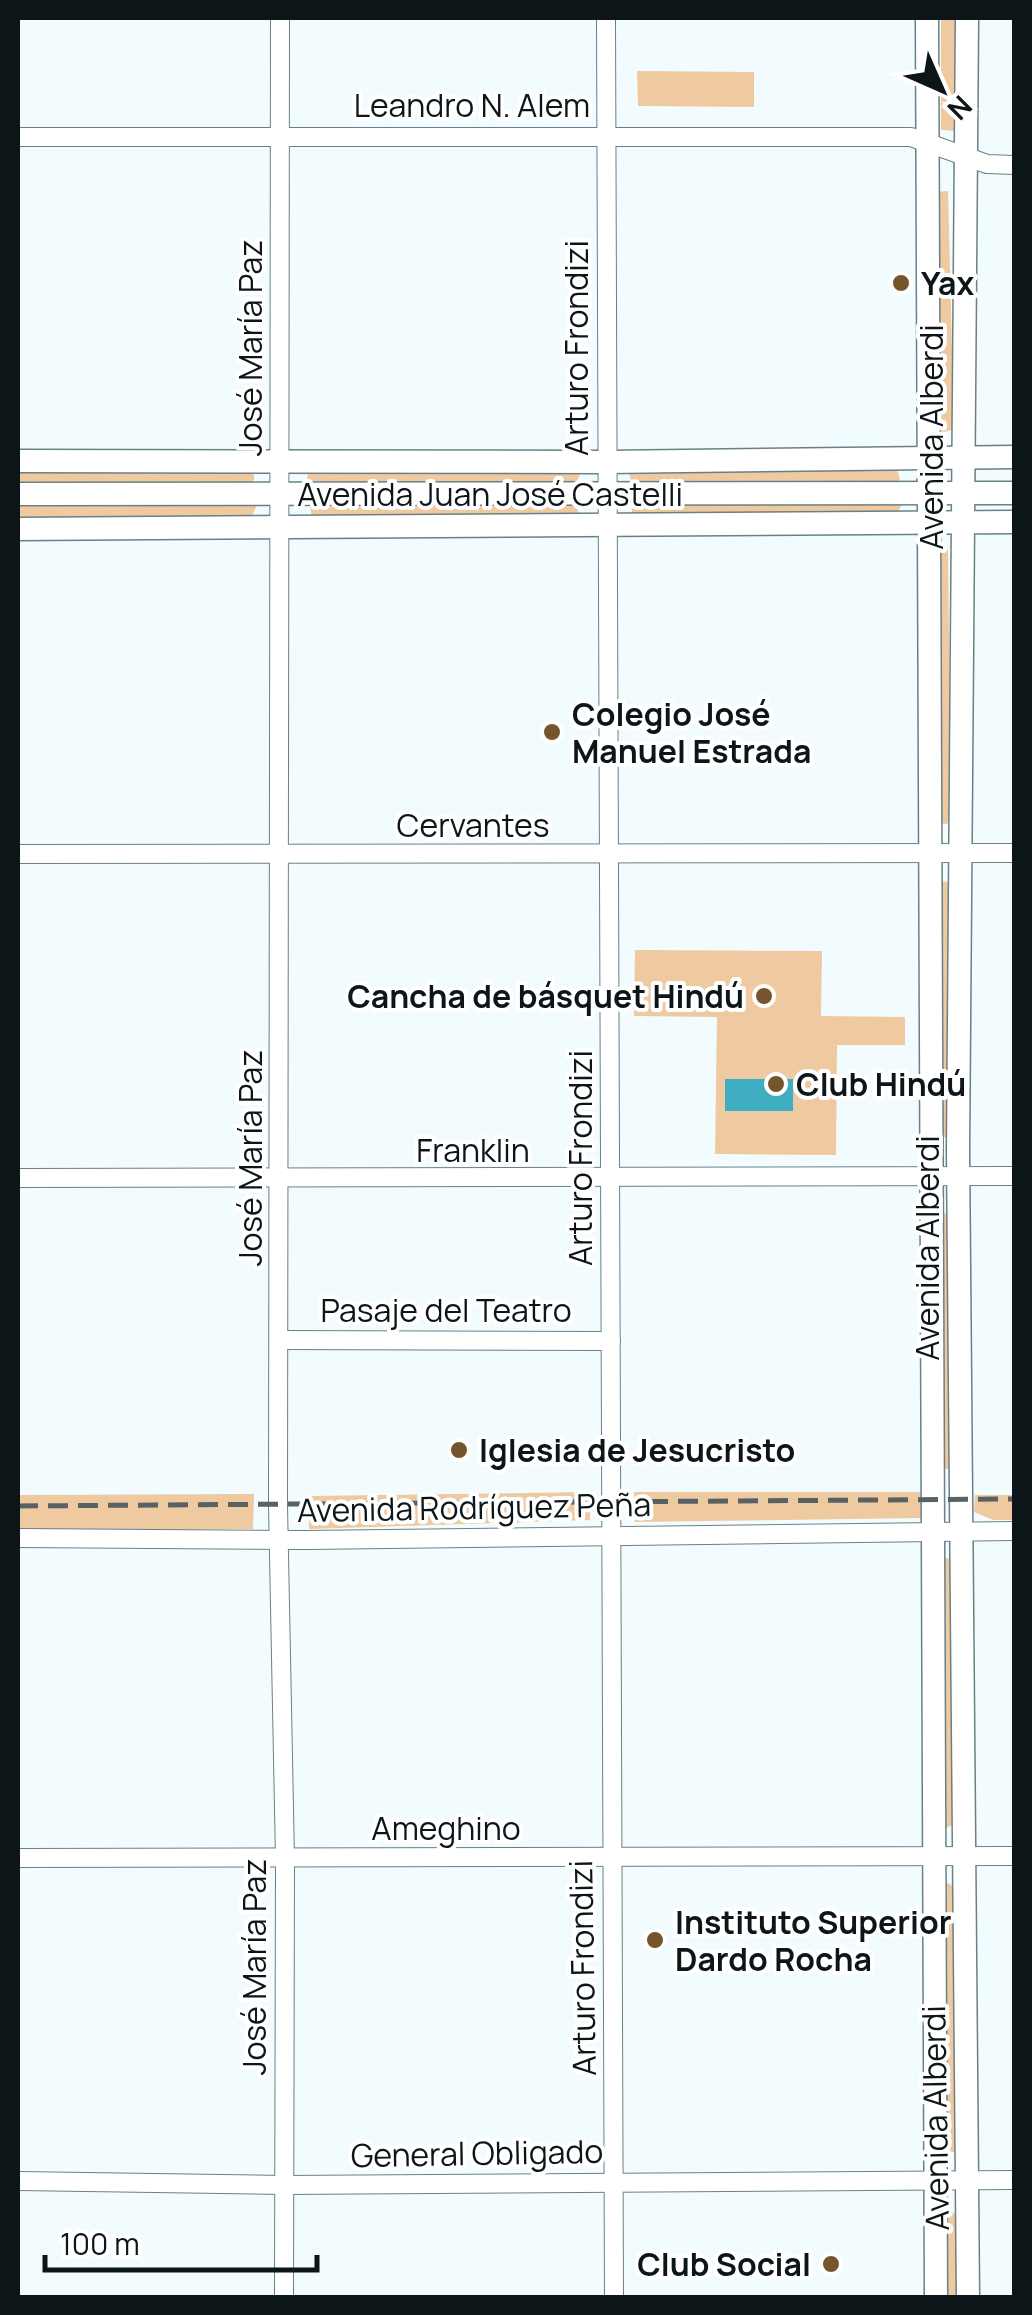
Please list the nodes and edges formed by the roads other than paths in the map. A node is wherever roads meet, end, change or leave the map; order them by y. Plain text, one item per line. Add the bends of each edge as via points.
1 (280, 18) edge
2 (606, 18) edge
3 (927, 18) edge
4 (966, 18) edge
5 (281, 134) junction
6 (606, 135) junction
7 (18, 137) edge
8 (926, 144) junction
9 (965, 158) junction
10 (1014, 165) edge
11 (963, 456) junction
12 (1014, 457) edge
13 (280, 458) junction
14 (928, 458) junction
15 (18, 461) edge
16 (607, 462) junction
17 (280, 492) junction
18 (928, 492) junction
19 (1014, 492) edge
20 (964, 493) junction
21 (18, 494) edge
22 (607, 494) junction
23 (964, 522) junction
24 (1014, 522) edge
25 (927, 523) junction
26 (606, 526) junction
27 (281, 527) junction
28 (18, 528) edge
29 (929, 852) junction
30 (962, 852) junction
31 (1014, 852) edge
32 (18, 854) edge
33 (611, 855) junction
34 (280, 856) junction
35 (929, 1176) junction
36 (958, 1176) junction
37 (1014, 1176) edge
38 (18, 1178) edge
39 (280, 1180) junction
40 (610, 1180) junction
41 (280, 1340) junction
42 (611, 1340) junction
43 (962, 1530) junction
44 (932, 1531) junction
45 (1014, 1531) edge
46 (612, 1535) junction
47 (18, 1538) edge
48 (279, 1540) junction
49 (1014, 1856) edge
50 (18, 1858) edge
51 (610, 1858) junction
52 (934, 1858) junction
53 (966, 1858) junction
54 (284, 1859) junction
55 (936, 2179) junction
56 (968, 2180) junction
57 (1014, 2180) edge
58 (18, 2181) edge
59 (614, 2182) junction
60 (283, 2184) junction
61 (284, 2298) edge
62 (614, 2298) edge
63 (936, 2298) edge
64 (968, 2298) edge

1 - 5 street, José María Paz
2 - 6 street, Arturo Frondizi
3 - 8 main road, Avenida Alberdi
4 - 9 main road, Avenida Alberdi
5 - 6 street, Leandro N. Alem
5 - 7 street, Leandro N. Alem
5 - 13 street, José María Paz
6 - 8 street, Leandro N. Alem via 911,137
6 - 16 street, Arturo Frondizi
8 - 9 street, Leandro N. Alem
8 - 14 main road, Avenida Alberdi
9 - 10 street, Leandro N. Alem
9 - 11 main road, Avenida Alberdi
11 - 12 main road, Avenida Juan José Castelli
11 - 14 main road, Avenida Juan José Castelli
11 - 20 main road, Avenida Alberdi
13 - 15 main road, Avenida Juan José Castelli
13 - 16 main road, Avenida Juan José Castelli
13 - 17 street, José María Paz
14 - 16 main road, Avenida Juan José Castelli
14 - 18 main road, Avenida Alberdi
16 - 22 street, Arturo Frondizi
17 - 21 main road, Avenida Juan José Castelli
17 - 22 main road, Avenida Juan José Castelli
17 - 27 street, José María Paz
18 - 20 main road, Avenida Juan José Castelli
18 - 22 main road, Avenida Juan José Castelli
18 - 25 main road, Avenida Alberdi
19 - 20 main road, Avenida Juan José Castelli
20 - 23 main road, Avenida Alberdi
22 - 26 street, Arturo Frondizi
23 - 24 main road, Avenida Juan José Castelli
23 - 25 main road, Avenida Juan José Castelli
23 - 30 main road, Avenida Alberdi
25 - 26 main road, Avenida Juan José Castelli
25 - 29 main road, Avenida Alberdi
26 - 27 main road, Avenida Juan José Castelli
26 - 33 street, Arturo Frondizi
27 - 28 main road, Avenida Juan José Castelli
27 - 34 street, José María Paz
29 - 30 street, Cervantes
29 - 33 street, Cervantes
29 - 35 main road, Avenida Alberdi
30 - 31 street, Cervantes
30 - 36 main road, Avenida Alberdi
32 - 34 street, Cervantes
33 - 34 street, Cervantes
33 - 40 street, Arturo Frondizi
34 - 39 street, José María Paz
35 - 36 street, Franklin
35 - 40 street, Franklin
35 - 44 main road, Avenida Alberdi
36 - 37 street, Franklin
36 - 43 main road, Avenida Alberdi
38 - 39 street, Franklin
39 - 40 street, Franklin
39 - 41 street, José María Paz
40 - 42 street, Arturo Frondizi
41 - 42 street, Pasaje del Teatro
41 - 48 street, José María Paz
42 - 46 street, Arturo Frondizi
43 - 44 street, Avenida Rodríguez Peña
43 - 45 street, Avenida Rodríguez Peña
43 - 53 main road, Avenida Alberdi
44 - 46 street, Avenida Rodríguez Peña
44 - 52 main road, Avenida Alberdi
46 - 48 street, Avenida Rodríguez Peña
46 - 51 street, Arturo Frondizi
47 - 48 street, Avenida Rodríguez Peña
48 - 54 street, José María Paz
49 - 53 street, Ameghino
50 - 54 street, Ameghino
51 - 52 street, Ameghino
51 - 54 street, Ameghino
51 - 59 street, Arturo Frondizi
52 - 53 street, Ameghino
52 - 55 main road, Avenida Alberdi
53 - 56 main road, Avenida Alberdi
54 - 60 street, José María Paz
55 - 56 street, General Obligado
55 - 59 street, General Obligado
55 - 63 main road, Avenida Alberdi
56 - 57 street, General Obligado
56 - 64 main road, Avenida Alberdi
58 - 60 street, General Obligado
59 - 60 street, General Obligado
59 - 62 street, Arturo Frondizi
60 - 61 street, José María Paz

